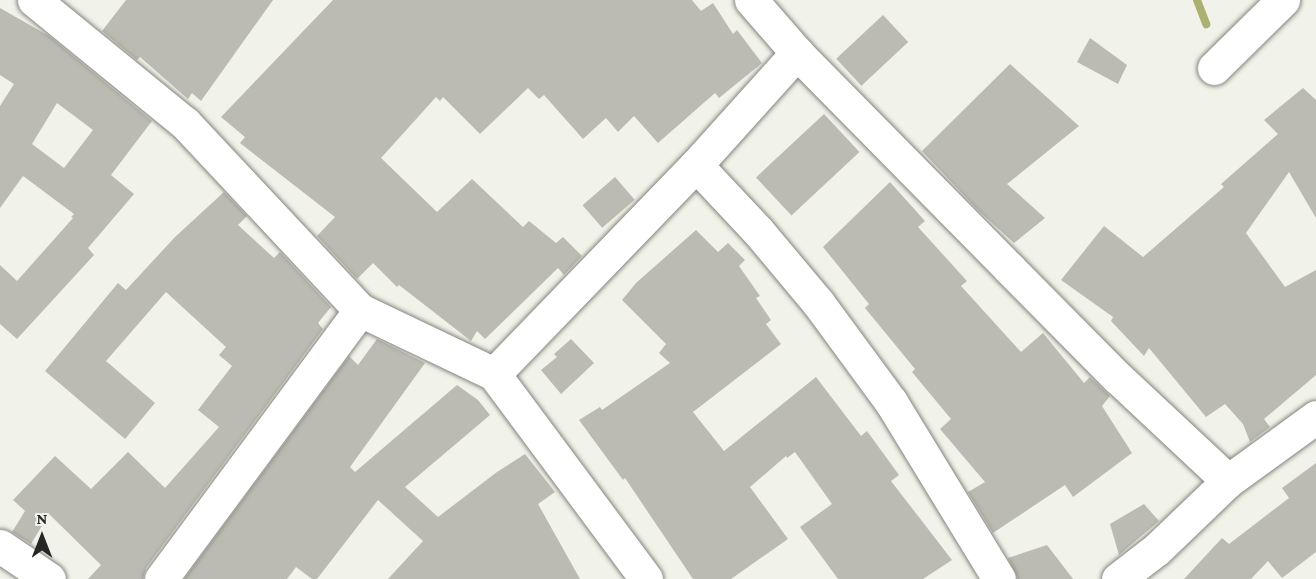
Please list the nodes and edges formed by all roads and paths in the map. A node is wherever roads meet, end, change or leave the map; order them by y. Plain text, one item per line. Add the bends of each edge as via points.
1 (34, 0) edge
2 (751, 0) edge
3 (1283, 0) edge
4 (797, 53) junction
5 (1214, 68) dead end
6 (696, 165) junction
7 (360, 310) junction
8 (495, 375) junction
9 (1316, 417) edge
10 (1228, 482) junction
11 (0, 546) edge
12 (49, 579) edge
13 (161, 579) edge
14 (646, 579) edge
15 (999, 579) edge
16 (1118, 579) edge

1 - 7 street via 185,123
2 - 4 street
3 - 5 street
4 - 6 street
4 - 10 street via 1109,369
6 - 8 street
6 - 15 street via 819,304 878,384
7 - 8 street
7 - 13 street
8 - 14 street
9 - 10 street
10 - 16 street via 1157,549
11 - 12 street

